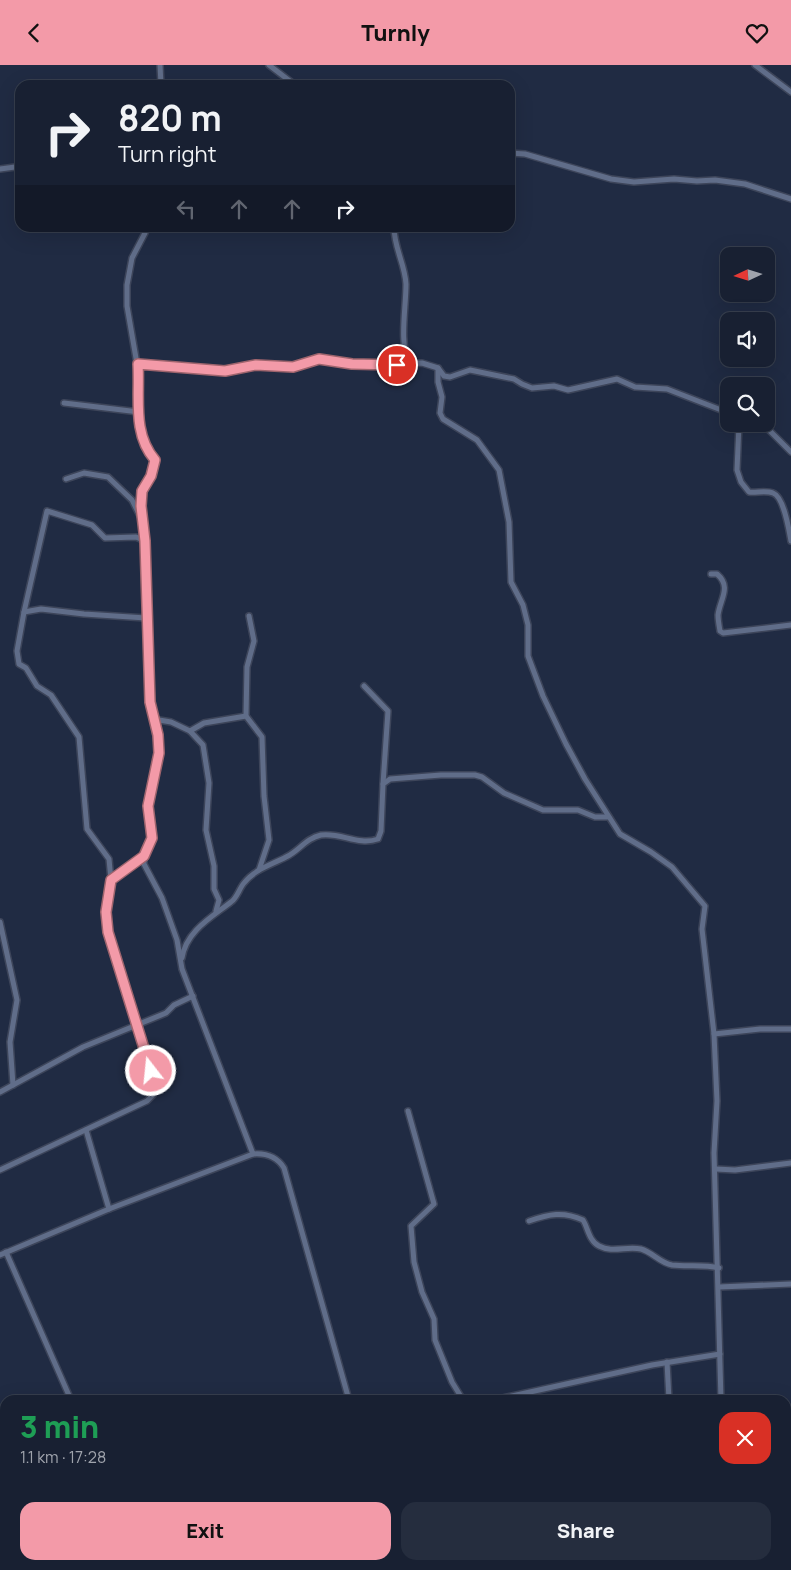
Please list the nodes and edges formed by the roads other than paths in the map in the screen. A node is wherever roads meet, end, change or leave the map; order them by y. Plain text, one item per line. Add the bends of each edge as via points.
1 (160, 65) edge
2 (269, 65) edge
3 (755, 65) edge
4 (161, 80) edge
5 (288, 80) edge
6 (791, 91) edge
7 (515, 153) edge
8 (15, 167) edge
9 (0, 169) edge
10 (791, 199) edge
11 (145, 232) edge
12 (395, 232) edge
13 (138, 364) junction
14 (409, 364) junction
15 (438, 368) junction
16 (64, 403) dead end
17 (720, 409) edge
18 (139, 412) junction
19 (739, 432) edge
20 (771, 432) edge
21 (791, 451) edge
22 (66, 479) dead end
23 (142, 519) junction
24 (145, 541) junction
25 (791, 541) edge
26 (711, 574) dead end
27 (24, 612) junction
28 (249, 616) dead end
29 (146, 618) junction
30 (791, 625) edge
31 (364, 686) dead end
32 (246, 715) junction
33 (153, 719) junction
34 (190, 731) junction
35 (382, 784) junction
36 (607, 817) junction
37 (144, 856) junction
38 (259, 870) junction
39 (111, 880) junction
40 (216, 912) junction
41 (0, 922) edge
42 (181, 960) junction
43 (193, 996) junction
44 (137, 1024) junction
45 (791, 1029) edge
46 (714, 1034) junction
47 (13, 1085) junction
48 (0, 1091) edge
49 (408, 1111) dead end
50 (86, 1130) junction
51 (253, 1155) junction
52 (791, 1163) edge
53 (716, 1169) junction
54 (0, 1170) edge
55 (109, 1209) junction
56 (529, 1221) dead end
57 (3, 1253) edge
58 (719, 1268) junction
59 (791, 1284) edge
60 (720, 1287) junction
61 (720, 1354) junction
62 (667, 1362) junction
63 (69, 1395) edge
64 (348, 1395) edge
65 (460, 1395) edge
66 (517, 1395) edge
67 (669, 1395) edge
68 (721, 1395) edge

1 - 4 street
2 - 5 street
3 - 6 street
7 - 10 street via 611,179 634,182 715,180 745,184
8 - 9 street
11 - 13 street via 132,258 126,285
12 - 14 street via 406,284 402,344
13 - 14 street via 225,371 256,365 293,367 319,359 352,364
13 - 18 street
14 - 15 street via 422,363
15 - 17 street via 444,376 450,377 470,369 508,377 532,387 554,386 568,390 617,379 635,387 668,389
15 - 36 street via 443,419 477,440 499,470 509,522 511,582 523,605 528,625 528,656 566,744
16 - 18 street
18 - 23 street via 145,449 155,460 142,491
19 - 25 street via 737,470 741,483 749,492 778,496
20 - 21 street
22 - 23 street via 84,473 108,477 132,500
23 - 24 street
24 - 27 street via 136,537 106,538 92,525 47,511
24 - 29 street
26 - 30 street via 717,574 725,585 718,614 723,633
27 - 29 street via 41,609
27 - 39 street via 17,651 20,664 36,686 51,695 79,737 88,829 109,859
28 - 32 street via 254,641 247,667
29 - 33 street
31 - 35 street via 388,711
32 - 34 street via 204,723
32 - 38 street via 262,737 264,796 270,841
33 - 34 street via 171,722
33 - 37 street via 159,753 148,806 152,838
34 - 40 street via 203,745 209,783 206,830 214,866 214,889 219,900
35 - 36 street via 390,779 474,775 543,810 578,810 595,817
35 - 38 street via 378,839 360,841 335,834 320,835 308,840 288,857
36 - 46 street via 620,835 672,867 705,906 702,929
37 - 39 street
37 - 42 street via 146,872 162,898
38 - 40 street via 244,883 233,901
39 - 44 street via 106,912 108,932
40 - 42 street via 184,947
41 - 47 street via 18,1000 10,1042
42 - 43 street
43 - 44 street via 174,1005 166,1013
43 - 51 street
44 - 47 street via 83,1047
44 - 50 street via 155,1087 153,1095 147,1101
45 - 46 street
46 - 53 street
47 - 48 street
49 - 65 street via 434,1204 411,1226 414,1262 422,1293 434,1319 435,1339 452,1383
50 - 54 street
50 - 55 street
51 - 55 street
51 - 64 street via 268,1155 284,1168
52 - 53 street via 735,1170
53 - 58 street
55 - 57 street
56 - 58 street via 549,1213 574,1215 583,1220 592,1240 599,1246 642,1249 673,1265
57 - 63 street
58 - 60 street
59 - 60 street
60 - 61 street
61 - 62 street
61 - 68 street
62 - 66 street
62 - 67 street

